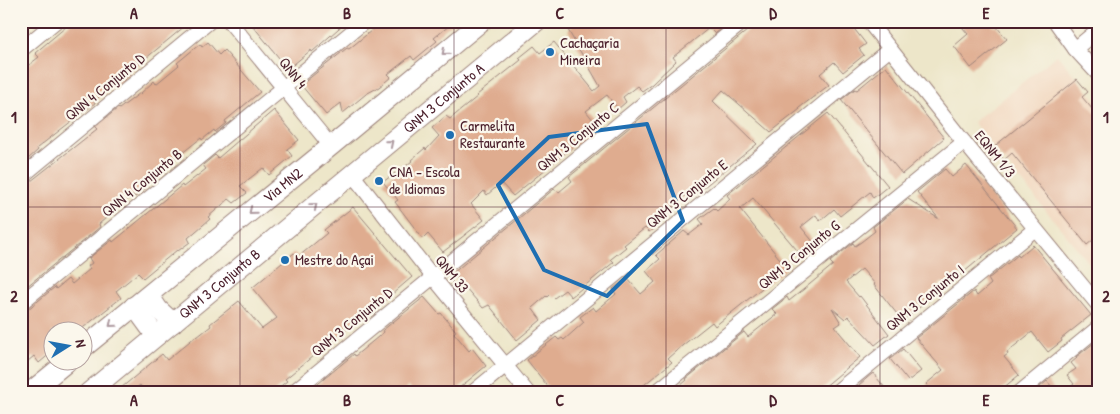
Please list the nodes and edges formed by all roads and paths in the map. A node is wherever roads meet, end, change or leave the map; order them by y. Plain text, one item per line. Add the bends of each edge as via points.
1 (56, 21) edge
2 (210, 21) edge
3 (229, 21) edge
4 (365, 21) edge
5 (482, 21) edge
6 (528, 21) edge
7 (537, 21) edge
8 (744, 21) edge
9 (868, 21) edge
10 (1055, 21) edge
11 (1099, 28) edge
12 (511, 43) junction
13 (890, 49) junction
14 (1075, 49) junction
15 (21, 50) edge
16 (1099, 75) edge
17 (284, 88) junction
18 (964, 142) junction
19 (331, 146) junction
20 (352, 174) junction
21 (21, 177) edge
22 (1035, 229) junction
23 (433, 277) junction
24 (142, 300) junction
25 (21, 304) edge
26 (1099, 306) edge
27 (173, 323) junction
28 (1099, 327) edge
29 (156, 336) junction
30 (92, 341) edge
31 (505, 365) junction
32 (55, 372) edge
33 (30, 393) edge
34 (88, 393) edge
35 (292, 393) edge
36 (472, 393) edge
37 (528, 393) edge
38 (655, 393) edge
39 (835, 393) edge
40 (1018, 393) edge

1 - 15 street
2 - 21 street, QNN 4 Conjunto D
3 - 17 street, QNN 4
4 - 17 street, QNN 4 Conjunto B
5 -> 19 main road, Via MN2
6 - 12 main road
7 - 12 main road, QNM 3 Conjunto A
8 - 23 street, QNM 3 Conjunto C
9 - 13 street, EQNM 1/3
10 - 14 street
11 - 14 street
20 -> 12 main road, QNM 3 Conjunto A
13 - 18 street, EQNM 1/3
13 - 31 street, QNM 3 Conjunto E
14 - 16 street
17 - 19 street, QNN 4
17 - 25 street, QNN 4 Conjunto B
18 - 22 street, EQNM 1/3
18 - 38 street, QNM 3 Conjunto G
19 -> 24 main road, Via MN2
20 - 23 street, QNM 33
27 -> 20 main road, QNM 3 Conjunto B
22 - 26 street, EQNM 1/3
22 - 39 street, QNM 3 Conjunto I
23 - 31 street, QNM 33
23 - 35 street, QNM 3 Conjunto D
24 - 27 main road
24 - 29 main road via 144,317
24 -> 30 main road, Via MN2
27 - 29 main road, QNM 3 Conjunto B
28 - 40 street
29 - 34 main road, QNM 3 Conjunto B
31 - 36 street, QNM 3 Conjunto E
31 - 37 street, QNM 33
32 - 33 main road

